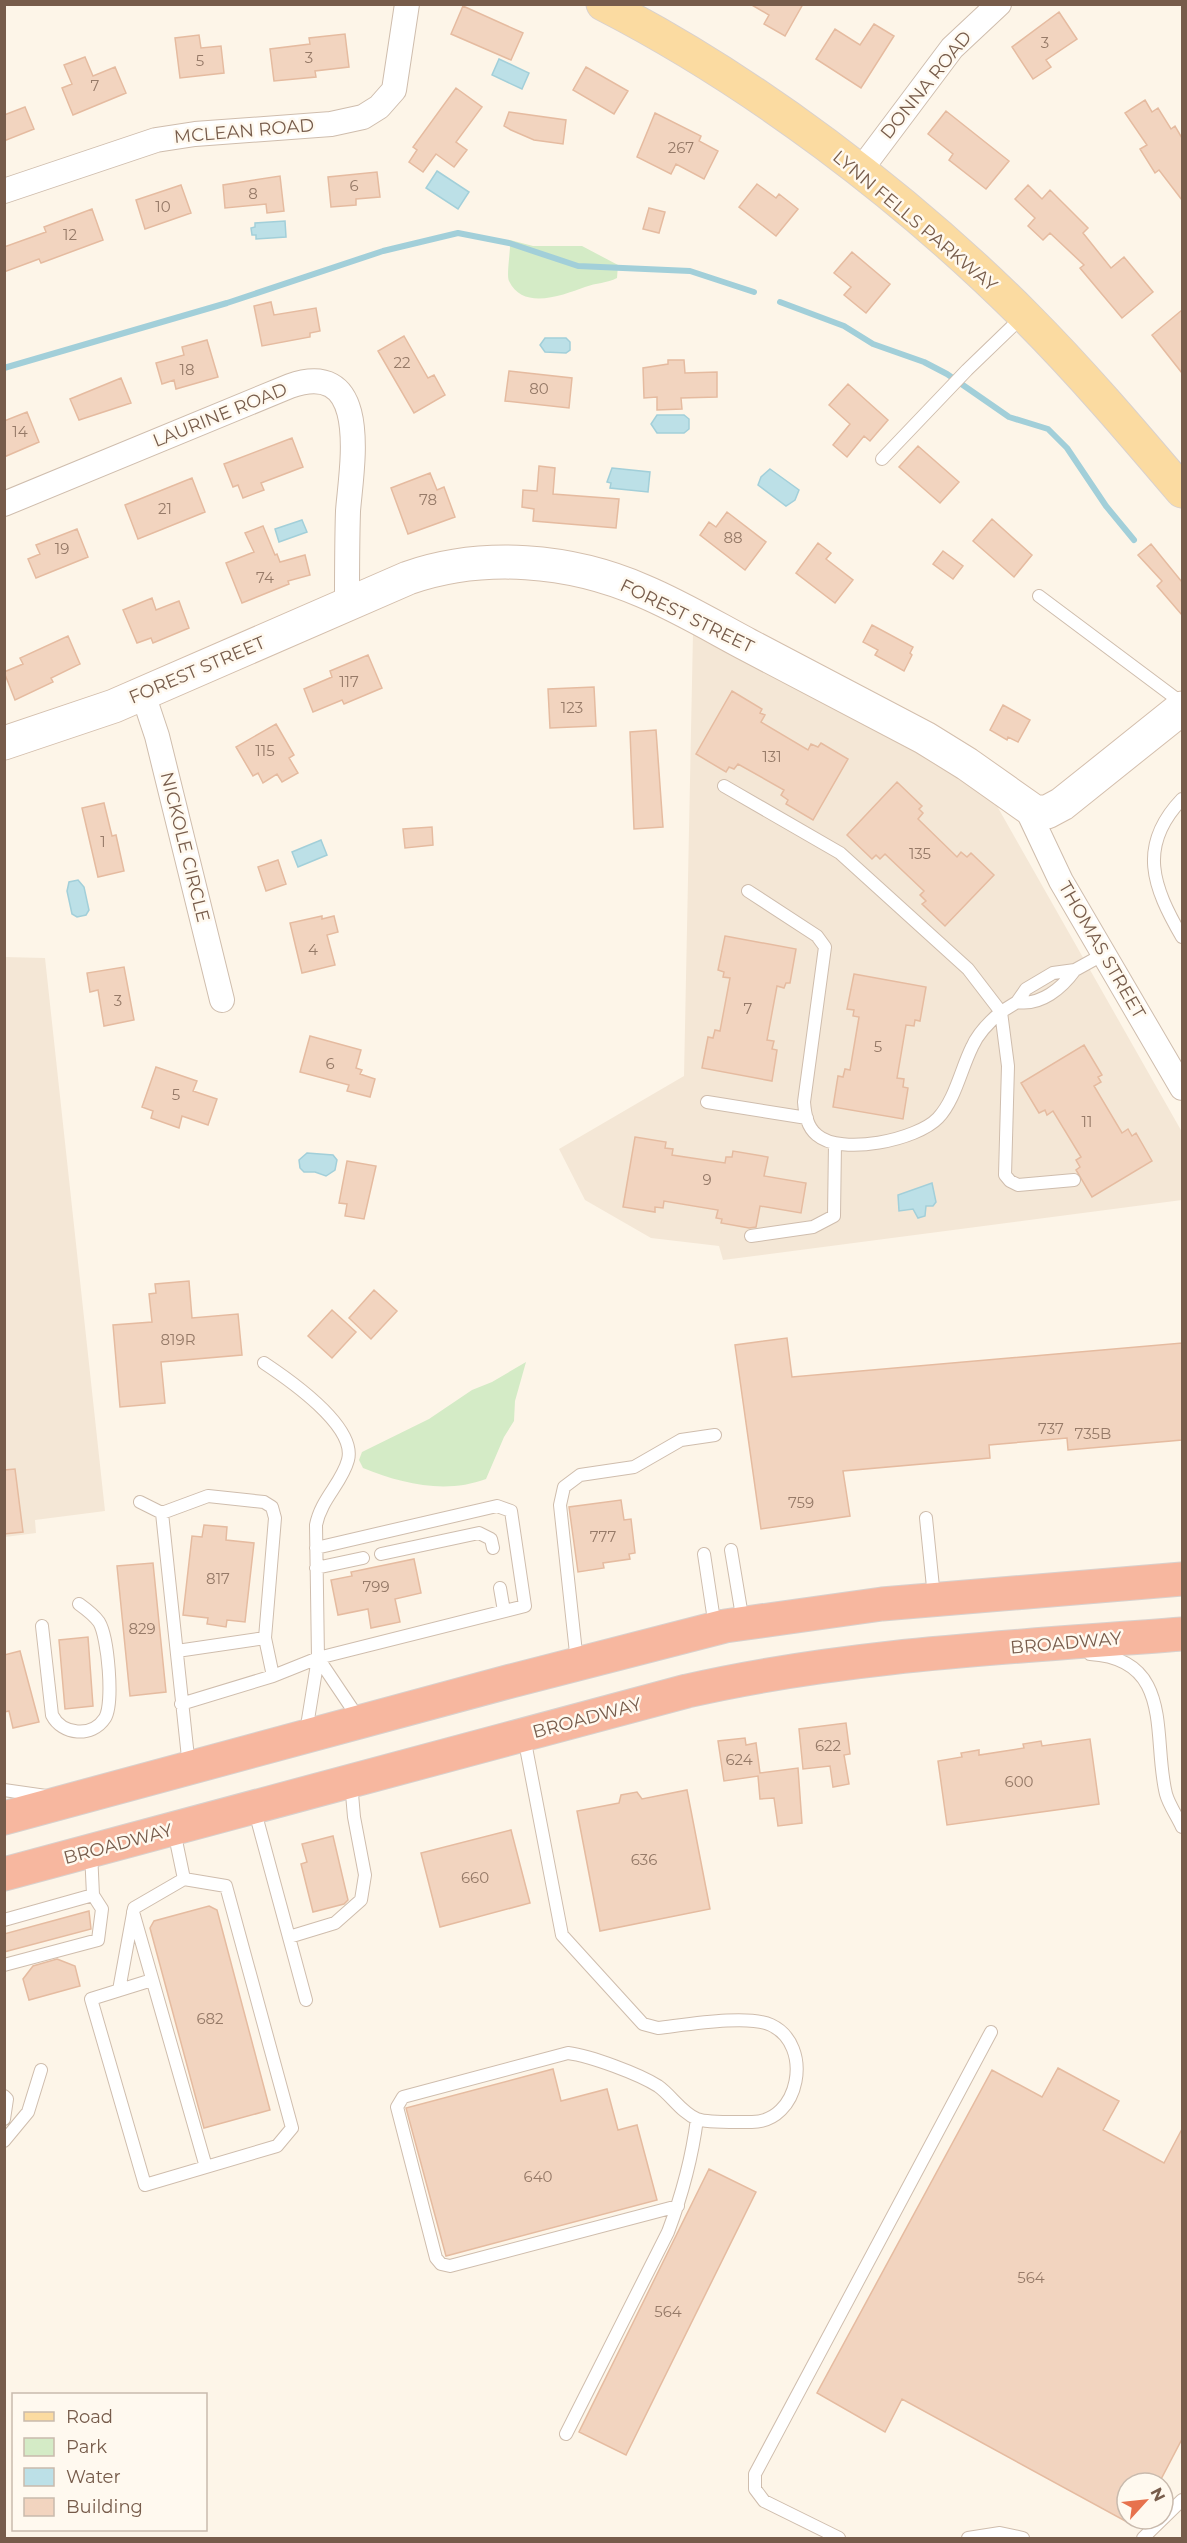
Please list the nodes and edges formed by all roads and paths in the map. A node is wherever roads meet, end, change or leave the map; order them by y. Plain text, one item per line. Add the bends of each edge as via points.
1 (407, 4) edge
2 (603, 4) edge
3 (999, 4) edge
4 (859, 172) junction
5 (4, 191) edge
6 (1024, 315) junction
7 (882, 459) dead end
8 (1182, 491) edge
9 (4, 504) edge
10 (1039, 596) dead end
11 (347, 603) junction
12 (143, 694) junction
13 (1182, 703) edge
14 (1182, 708) edge
15 (4, 743) edge
16 (724, 786) dead end
17 (1182, 799) edge
18 (1027, 809) junction
19 (748, 891) dead end
20 (1182, 937) edge
21 (1104, 954) junction
22 (222, 1000) dead end
23 (1001, 1011) junction
24 (1182, 1088) edge
25 (707, 1102) dead end
26 (807, 1119) junction
27 (835, 1143) junction
28 (1074, 1180) dead end
29 (751, 1236) dead end
30 (264, 1363) dead end
31 (715, 1435) dead end
32 (140, 1502) dead end
33 (162, 1514) junction
34 (926, 1518) dead end
35 (316, 1548) junction
36 (493, 1548) dead end
37 (731, 1550) dead end
38 (381, 1554) dead end
39 (704, 1554) dead end
40 (363, 1558) dead end
41 (316, 1568) junction
42 (1182, 1579) edge
43 (500, 1588) dead end
44 (934, 1599) junction
45 (79, 1604) dead end
46 (504, 1611) junction
47 (42, 1626) dead end
48 (730, 1626) junction
49 (1182, 1634) edge
50 (265, 1638) junction
51 (996, 1649) junction
52 (177, 1651) junction
53 (318, 1658) junction
54 (577, 1664) junction
55 (273, 1676) junction
56 (181, 1704) junction
57 (360, 1722) junction
58 (524, 1736) junction
59 (305, 1737) junction
60 (189, 1768) junction
61 (351, 1782) junction
62 (4, 1790) edge
63 (83, 1797) junction
64 (254, 1807) junction
65 (4, 1818) edge
66 (1182, 1827) edge
67 (174, 1829) junction
68 (91, 1851) junction
69 (4, 1874) edge
70 (184, 1879) junction
71 (93, 1895) junction
72 (133, 1910) junction
73 (4, 1920) edge
74 (289, 1937) junction
75 (4, 1965) edge
76 (152, 1980) junction
77 (119, 1990) junction
78 (306, 2000) dead end
79 (991, 2032) dead end
80 (41, 2070) dead end
81 (4, 2096) edge
82 (4, 2119) edge
83 (697, 2119) junction
84 (4, 2141) edge
85 (206, 2167) junction
86 (678, 2206) junction
87 (566, 2434) dead end
88 (1182, 2500) edge
89 (839, 2538) edge
90 (968, 2538) edge
91 (1023, 2538) edge
92 (1143, 2538) edge

1 - 5 street, MCLEAN ROAD via 393,90 379,107 363,117 331,124 156,140
2 - 4 main road, LYNN FELLS PARKWAY via 712,68
3 - 4 street, DONNA ROAD via 952,48
4 - 6 main road, LYNN FELLS PARKWAY via 922,222
6 - 7 lane
6 - 8 main road, LYNN FELLS PARKWAY
9 - 11 street, LAURINE ROAD via 290,386 321,383 345,403 354,433
10 - 13 lane
11 - 12 street, FOREST STREET
11 - 18 street, FOREST STREET via 431,570 483,562 548,566 620,582 666,602 925,738
12 - 15 street, FOREST STREET
12 - 22 street, NICKOLE CIRCLE via 157,736
14 - 18 street via 1054,810 1038,813
16 - 23 lane via 840,853 968,969
17 - 20 lane via 1161,827 1152,857 1158,887
18 - 21 street, THOMAS STREET via 1061,881
19 - 26 lane via 817,936 825,947 804,1102
21 - 23 lane via 1075,970 1064,984 1037,1001 1017,1002
21 - 24 street, THOMAS STREET
23 - 27 lane via 976,1038 944,1110 934,1122 921,1131 881,1143
23 - 28 lane via 1008,1066 1005,1174 1018,1185
25 - 26 lane
26 - 27 lane via 816,1135
27 - 29 lane via 834,1216 813,1227
30 - 35 lane via 295,1384 335,1422 348,1443 348,1459 318,1511
31 - 54 lane via 681,1440 634,1467 580,1475 564,1487 560,1505
32 - 33 lane
33 - 50 lane via 208,1496 264,1502 272,1507 275,1518
33 - 52 lane
34 - 44 lane
35 - 41 lane
35 - 46 lane via 497,1506 511,1511 525,1606
36 - 38 lane via 492,1539 479,1533
37 - 48 lane
39 - 48 lane
40 - 41 lane
41 - 53 lane
42 - 44 highway
43 - 46 lane
44 - 48 highway
45 - 47 lane via 100,1623 104,1639 110,1706 105,1718 92,1729 68,1730 52,1715
46 - 53 lane
48 - 54 highway
49 - 51 highway, BROADWAY
50 - 52 lane
50 - 55 lane
51 - 58 highway, BROADWAY via 869,1660 745,1678
51 - 66 lane via 1102,1655 1122,1661 1138,1673 1158,1710 1166,1795
52 - 56 lane
53 - 55 lane
53 - 57 lane
53 - 59 lane
54 - 57 highway
55 - 56 lane
56 - 60 lane
57 - 59 highway
58 - 61 highway, BROADWAY
58 - 83 lane via 562,1935 643,2024 658,2028 755,2020 780,2030 794,2049 797,2078 775,2115 757,2122
59 - 60 highway
60 - 63 highway
61 - 64 highway, BROADWAY
61 - 74 lane via 365,1875 361,1900 335,1923
62 - 63 lane
63 - 65 highway
64 - 67 highway, BROADWAY
64 - 74 lane
67 - 68 highway, BROADWAY
67 - 70 lane
68 - 69 highway, BROADWAY
68 - 71 lane
70 - 72 lane
70 - 85 lane via 226,1886 292,2128 277,2146
71 - 73 lane
71 - 75 lane via 102,1909 98,1940
72 - 76 lane
72 - 77 lane
74 - 78 lane
76 - 77 lane
76 - 85 lane
77 - 85 lane via 91,1999 145,2185
79 - 89 lane via 755,2474 755,2489 764,2501
80 - 84 lane via 28,2112
81 - 82 lane
83 - 86 lane
83 - 86 lane via 657,2086 568,2053 405,2096 397,2105 436,2258 443,2265
86 - 87 lane
88 - 92 lane
90 - 91 lane via 1000,2533

